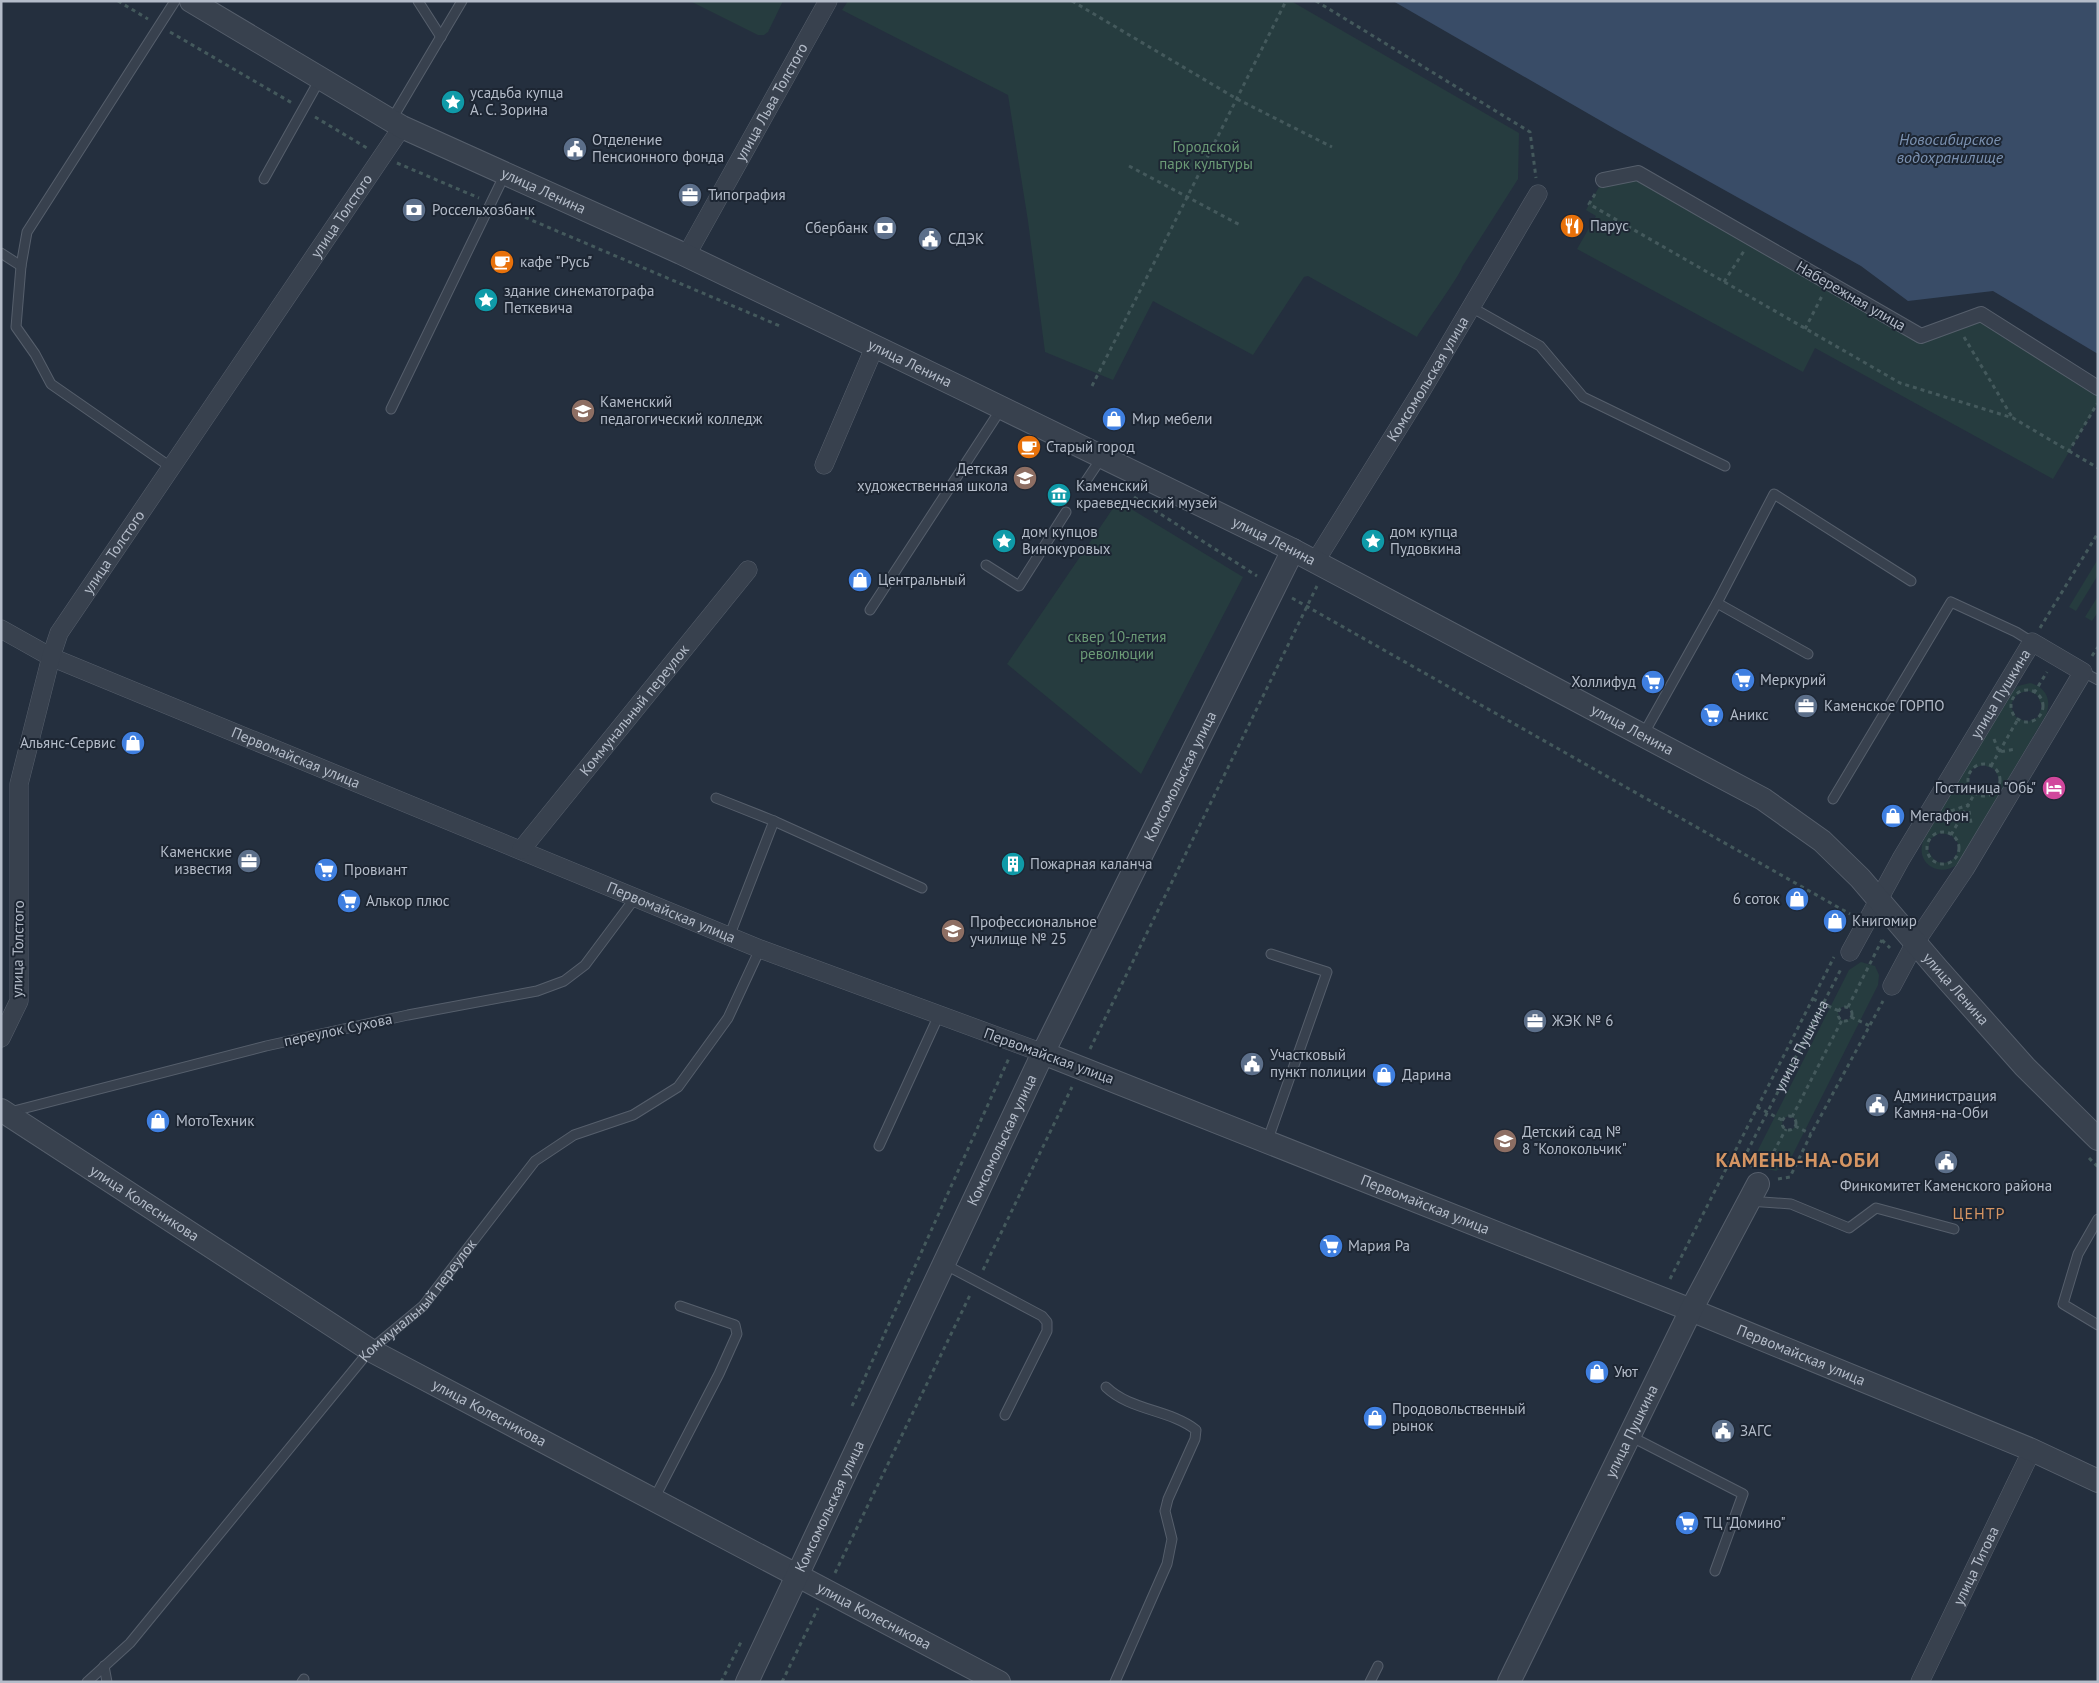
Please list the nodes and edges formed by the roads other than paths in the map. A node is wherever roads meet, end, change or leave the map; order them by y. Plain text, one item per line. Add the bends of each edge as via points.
1 (175, 1) edge
2 (190, 1) edge
3 (418, 1) edge
4 (462, 1) edge
5 (828, 1) edge
6 (441, 36) junction
7 (320, 78) junction
8 (397, 124) junction
9 (505, 174) junction
10 (264, 179) dead end
11 (1603, 180) road end
12 (1538, 194) road end
13 (1, 253) edge
14 (686, 256) junction
15 (21, 266) junction
16 (1471, 307) junction
17 (875, 346) junction
18 (2098, 388) edge
19 (1002, 408) junction
20 (391, 409) dead end
21 (1102, 456) junction
22 (824, 465) dead end
23 (1725, 466) dead end
24 (172, 468) junction
25 (1086, 481) dead end
26 (1066, 512) dead end
27 (1293, 550) junction
28 (986, 565) dead end
29 (1321, 565) junction
30 (748, 570) dead end
31 (1911, 581) dead end
32 (1717, 603) junction
33 (870, 610) dead end
34 (1, 629) edge
35 (2032, 642) junction
36 (1808, 654) dead end
37 (51, 657) junction
38 (2090, 676) edge
39 (1642, 735) junction
40 (716, 798) dead end
41 (1833, 799) dead end
42 (774, 821) junction
43 (521, 850) junction
44 (922, 888) dead end
45 (635, 898) junction
46 (1878, 899) junction
47 (729, 937) junction
48 (1915, 942) junction
49 (760, 949) junction
50 (1844, 951) road end
51 (1271, 954) dead end
52 (1892, 986) road end
53 (938, 1015) junction
54 (1, 1038) edge
55 (1043, 1053) junction
56 (4, 1112) edge
57 (2098, 1139) edge
58 (1267, 1142) junction
59 (880, 1146) dead end
60 (1753, 1193) joint
61 (2098, 1219) edge
62 (1954, 1229) dead end
63 (944, 1264) junction
64 (680, 1306) dead end
65 (1691, 1310) junction
66 (2098, 1325) edge
67 (370, 1350) junction
68 (1106, 1387) dead end
69 (1005, 1415) dead end
70 (1630, 1436) junction
71 (2032, 1450) junction
72 (2098, 1481) edge
73 (654, 1499) junction
74 (1715, 1571) dead end
75 (797, 1575) junction
76 (104, 1666) junction
77 (1378, 1666) dead end
78 (87, 1682) edge
79 (107, 1682) edge
80 (747, 1682) edge
81 (999, 1682) edge
82 (1115, 1682) edge
83 (1370, 1682) edge
84 (1510, 1682) edge
85 (1920, 1682) edge

1 - 15 lane via 27,232
2 - 7 street, улица Ленина
3 - 6 lane
4 - 6 lane
5 - 14 street, улица Льва Толстого
6 - 8 lane
7 - 8 street, улица Ленина
7 - 10 lane
8 - 9 street, улица Ленина
8 - 24 street, улица Толстого via 382,157
9 - 14 street, улица Ленина
9 - 20 lane
11 - 18 street, Набережная улица via 1638,173 1921,336 1980,314
12 - 16 street, Комсомольская улица
13 - 15 lane
14 - 17 street, улица Ленина
15 - 24 lane via 16,326 51,384
16 - 23 lane via 1540,346 1583,397
16 - 29 street, Комсомольская улица
17 - 19 street, улица Ленина
17 - 22 street
19 - 21 street, улица Ленина
19 - 33 lane
21 - 25 lane
21 - 27 street, улица Ленина
24 - 37 street, улица Толстого via 59,633
26 - 28 lane via 1019,586
27 - 29 street, улица Ленина
27 - 55 street, Комсомольская улица
29 - 39 street, улица Ленина
30 - 43 street, Коммунальный переулок
31 - 32 lane via 1774,494
32 - 36 lane
32 - 39 lane
34 - 37 street, Первомайская улица
35 - 38 street, улица Пушкина
35 - 41 lane via 1951,602
35 - 46 street, улица Пушкина
37 - 43 street, Первомайская улица
37 - 54 street, улица Толстого via 19,784 19,1001
38 - 48 street, улица Пушкина via 2040,744 1965,869
39 - 46 street, улица Ленина via 1764,799 1822,841
40 - 42 lane
42 - 44 lane
42 - 47 lane
43 - 45 street, Первомайская улица
45 - 47 street, Первомайская улица
45 - 56 lane, переулок Сухова via 585,965 564,981 537,991 266,1046
46 - 48 street, улица Ленина
46 - 50 street, улица Пушкина
47 - 49 street, Первомайская улица
48 - 52 street, улица Пушкина
48 - 57 street, улица Ленина via 2025,1067
49 - 53 street, Первомайская улица
49 - 67 lane, Коммунальный переулок via 728,1018 678,1087 633,1115 574,1135 535,1161 423,1306
51 - 58 lane via 1327,972
53 - 55 street, Первомайская улица
53 - 59 lane
55 - 58 street, Первомайская улица
55 - 63 street, Комсомольская улица
56 - 67 street, улица Колесникова
58 - 65 street, Первомайская улица
60 - 62 lane via 1791,1204 1849,1228 1876,1208
60 - 65 street, улица Пушкина
61 - 66 lane via 2078,1254 2063,1304
63 - 69 lane via 1042,1316 1047,1322 1047,1331
63 - 75 street, Комсомольская улица
64 - 73 lane via 735,1326 737,1334
65 - 70 street, улица Пушкина
65 - 71 street, Первомайская улица
67 - 73 street, улица Колесникова
67 - 76 lane, Коммунальный переулок via 130,1642
68 - 82 lane via 1128,1402 1186,1423 1196,1430 1165,1511 1172,1539 1167,1564
70 - 74 lane via 1743,1494
70 - 84 street, улица Пушкина
71 - 72 street, Первомайская улица
71 - 85 street, улица Титова
73 - 75 street, улица Колесникова
75 - 80 street, Комсомольская улица
75 - 81 street, улица Колесникова
76 - 78 lane, Коммунальный переулок
76 - 79 lane
77 - 83 lane

